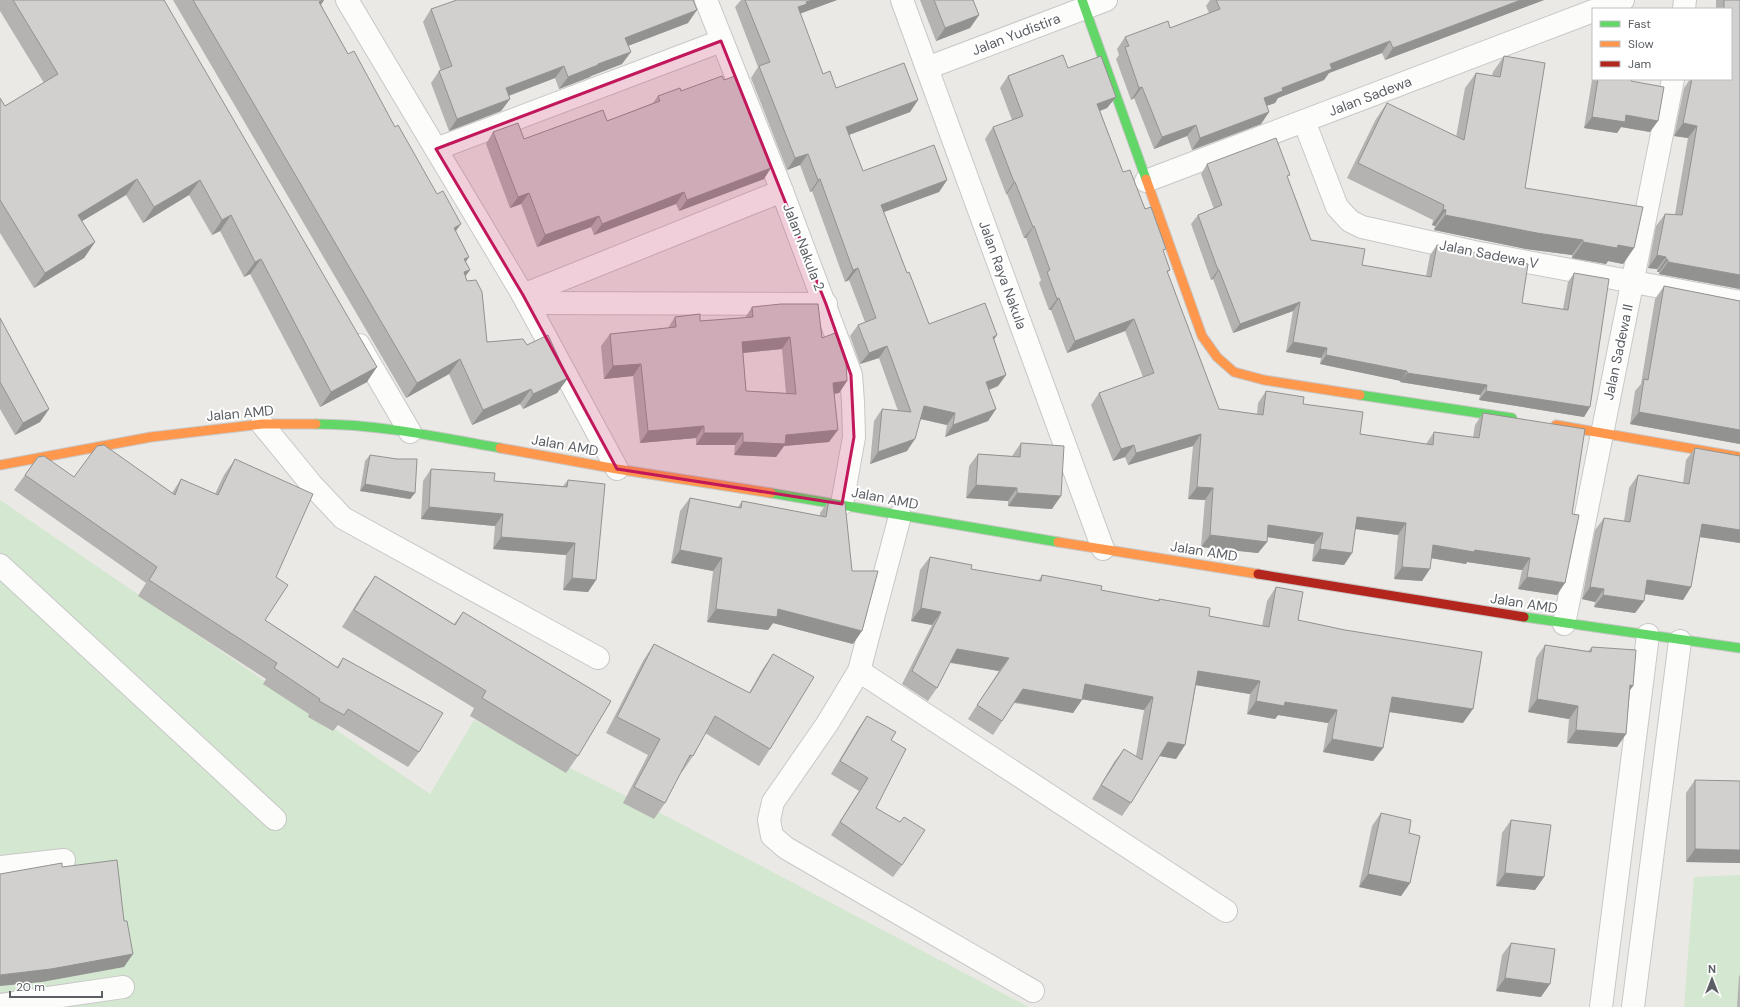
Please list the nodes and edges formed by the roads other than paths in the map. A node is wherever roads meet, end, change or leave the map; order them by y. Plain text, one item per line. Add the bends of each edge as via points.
1 (347, 0) edge
2 (706, 0) edge
3 (902, 0) edge
4 (1106, 0) edge
5 (1623, 0) edge
6 (1083, 4) edge
7 (1602, 8) edge
8 (1592, 11) edge
9 (721, 41) junction
10 (926, 68) junction
11 (1673, 80) edge
12 (1304, 121) junction
13 (436, 149) junction
14 (1146, 181) junction
15 (782, 190) junction
16 (1633, 281) junction
17 (525, 299) junction
18 (1740, 302) edge
19 (826, 304) junction
20 (350, 329) edge
21 (1523, 420) edge
22 (262, 424) junction
23 (1547, 424) edge
24 (410, 432) junction
25 (1602, 432) junction
26 (1740, 457) edge
27 (0, 465) edge
28 (618, 469) junction
29 (842, 504) junction
30 (900, 516) junction
31 (1103, 549) junction
32 (0, 565) edge
33 (1564, 624) junction
34 (1648, 635) junction
35 (1680, 641) junction
36 (1740, 648) edge
37 (598, 658) dead end
38 (859, 671) junction
39 (275, 819) dead end
40 (64, 860) dead end
41 (0, 867) edge
42 (1226, 911) dead end
43 (123, 987) dead end
44 (1033, 991) dead end
45 (0, 1004) edge
46 (1602, 1007) edge
47 (1633, 1007) edge

1 - 13 street
2 - 9 street, Jalan Nakula 2
3 - 10 street, Jalan Raya Nakula
4 - 6 street, Jalan Yudistira
5 - 7 street
6 - 10 street, Jalan Yudistira
6 - 14 street
8 - 12 street, Jalan Sadewa
9 - 13 street
9 - 15 street, Jalan Nakula 2
10 - 31 street, Jalan Raya Nakula
11 - 16 street, Jalan Sadewa II
12 - 14 street, Jalan Sadewa
12 - 16 street, Jalan Sadewa V via 1336,207 1350,221 1362,227 1474,252
13 - 17 street
14 - 21 street via 1202,336 1217,357 1234,372 1264,380
15 - 17 street
15 - 19 street, Jalan Nakula 2
16 - 18 street, Jalan Sadewa V
16 - 25 street, Jalan Sadewa II
17 - 19 street
17 - 28 street
19 - 29 street, Jalan Nakula 2 via 851,375 854,437
20 - 24 street
22 - 24 street, Jalan AMD via 340,424
22 - 27 street, Jalan AMD via 150,437
22 - 37 street via 343,518
23 - 25 street
24 - 28 street, Jalan AMD
25 - 26 street
25 - 33 street, Jalan Sadewa II
28 - 29 street, Jalan AMD
29 - 30 street, Jalan AMD
30 - 31 street, Jalan AMD
30 - 38 street
31 - 33 street, Jalan AMD
32 - 39 street
33 - 34 street, Jalan AMD
34 - 35 street, Jalan AMD
34 - 46 street
35 - 36 street, Jalan AMD
35 - 47 street
38 - 42 street
38 - 44 street via 827,724 773,802 769,820 772,836 786,848
40 - 41 street
43 - 45 street

